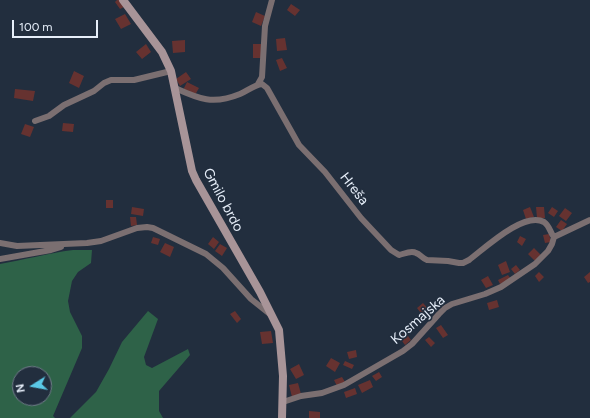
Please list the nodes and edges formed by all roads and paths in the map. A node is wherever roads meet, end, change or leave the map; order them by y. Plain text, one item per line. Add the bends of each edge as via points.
1 (122, 0) edge
2 (272, 0) edge
3 (171, 71) junction
4 (258, 84) junction
5 (175, 88) junction
6 (35, 121) dead end
7 (590, 220) edge
8 (554, 237) junction
9 (0, 243) edge
10 (68, 244) junction
11 (0, 259) edge
12 (273, 317) junction
13 (283, 402) junction
14 (282, 418) edge

1 - 3 main road, Gmilo brdo via 162,52
2 - 4 street via 265,26 262,78
3 - 5 main road, Gmilo brdo
3 - 6 street via 134,80 111,80 49,116
4 - 5 street via 241,94 217,100 196,98
4 - 8 street, Hreša via 262,84 270,91 299,145 326,172 354,209 391,250 399,255 413,252 426,260 463,263 521,222 542,221
5 - 12 main road, Gmilo brdo via 192,171
7 - 8 street
8 - 13 street, Kosmajska via 548,251 536,264 501,287 452,304 403,351 344,385 327,392
9 - 10 street via 17,246
10 - 11 street via 52,250
10 - 12 street via 100,241 137,228 153,228 206,254
12 - 13 main road, Gmilo brdo via 281,339
13 - 14 main road, Gmilo brdo

